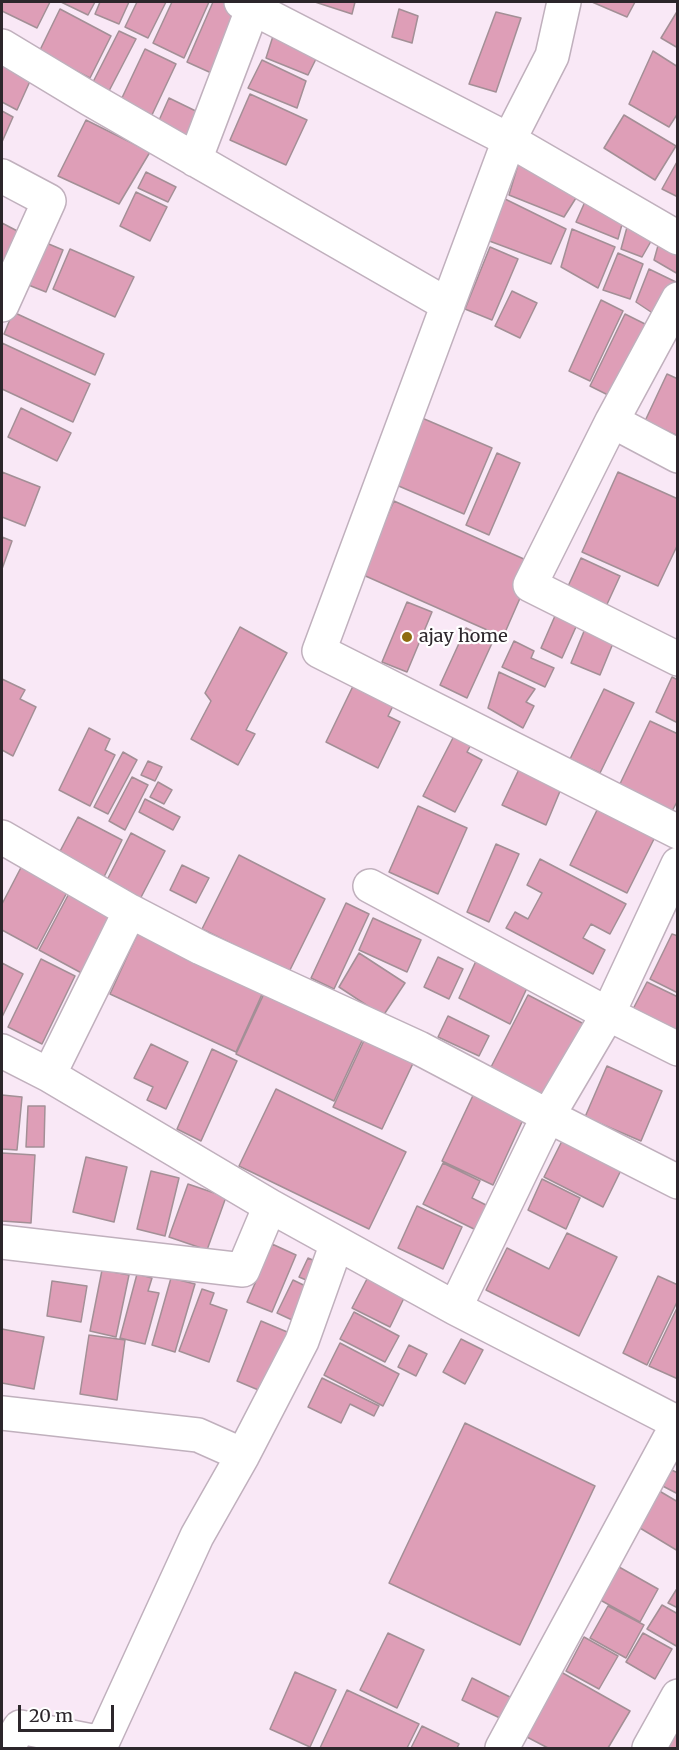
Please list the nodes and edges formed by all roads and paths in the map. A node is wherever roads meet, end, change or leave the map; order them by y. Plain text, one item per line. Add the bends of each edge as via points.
1 (564, 2) edge
2 (249, 3) edge
3 (2, 46) edge
4 (509, 140) junction
5 (195, 160) junction
6 (2, 176) edge
7 (678, 238) edge
8 (678, 298) edge
9 (448, 304) junction
10 (2, 305) edge
11 (612, 421) junction
12 (678, 456) edge
13 (678, 659) edge
14 (678, 832) edge
15 (2, 837) edge
16 (678, 864) edge
17 (370, 886) dead end
18 (130, 911) junction
19 (608, 1014) junction
20 (678, 1049) edge
21 (2, 1051) edge
22 (49, 1075) junction
23 (548, 1116) junction
24 (678, 1182) edge
25 (270, 1206) junction
26 (2, 1242) edge
27 (337, 1243) junction
28 (455, 1308) junction
29 (2, 1413) edge
30 (677, 1423) edge
31 (243, 1455) junction
32 (678, 1696) edge
33 (7, 1749) edge
34 (502, 1749) edge
35 (649, 1749) edge

1 - 4 street via 552,56
2 - 4 street
2 - 5 street
3 - 5 street
4 - 7 street
4 - 9 street
5 - 9 street
6 - 10 street via 50,201
8 - 11 street
9 - 14 street via 319,651
11 - 12 street
11 - 13 street via 531,585
15 - 18 street
16 - 19 street
17 - 19 street
18 - 22 street
18 - 23 street via 201,948 419,1048
19 - 20 street
19 - 23 street
21 - 22 street
22 - 25 street
23 - 24 street
23 - 28 street
25 - 26 street via 243,1270
25 - 27 street
27 - 28 street
27 - 31 street via 302,1341
28 - 30 street
29 - 31 street via 198,1435
30 - 34 street
31 - 33 street via 197,1536 102,1743 20,1727
32 - 35 street

